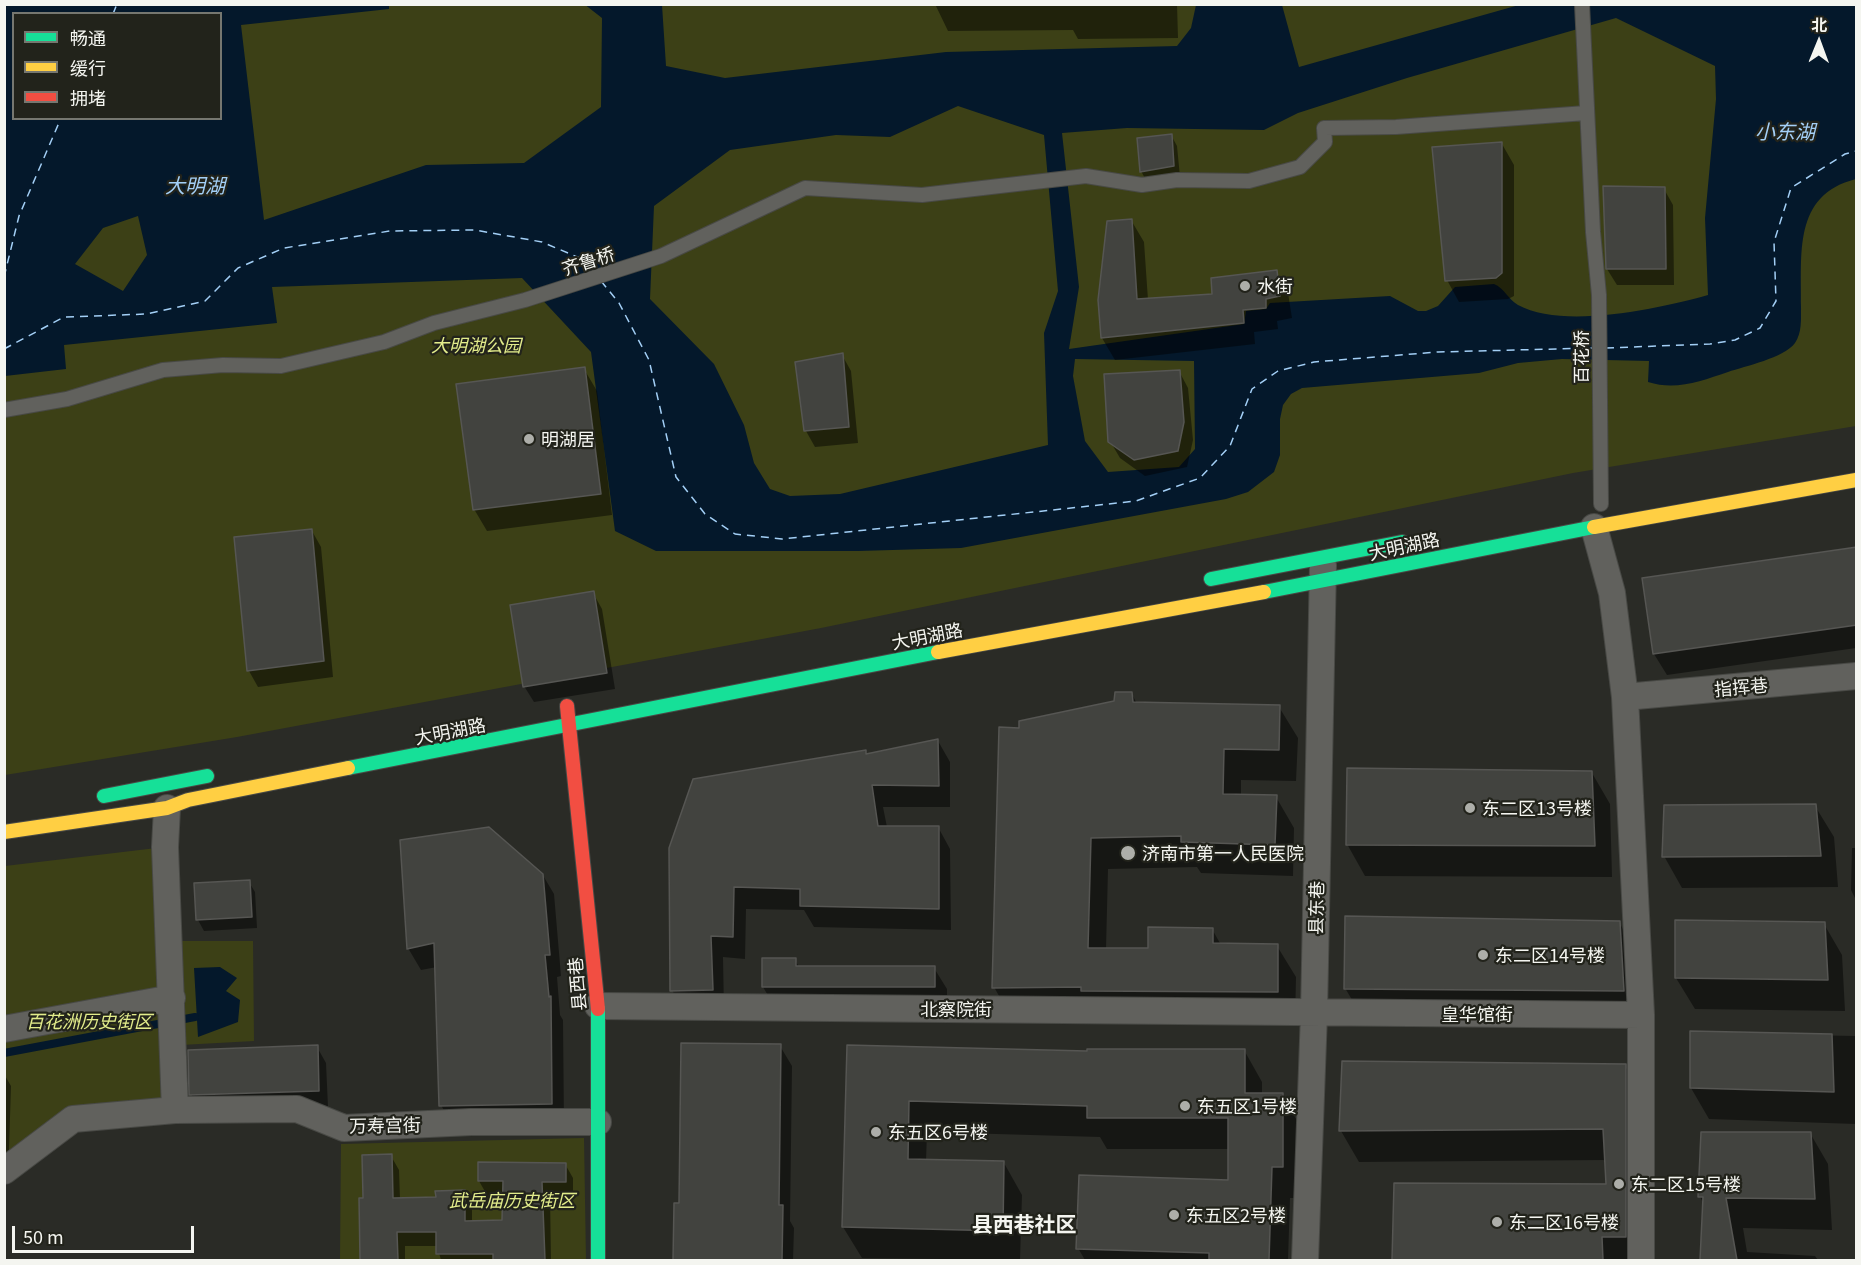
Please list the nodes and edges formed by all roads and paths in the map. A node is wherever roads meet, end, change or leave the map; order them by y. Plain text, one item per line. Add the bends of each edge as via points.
1 (1582, 4) edge
2 (1586, 113) junction
3 (4, 410) edge
4 (1857, 480) edge
5 (1599, 510) junction
6 (1420, 538) dead end
7 (1323, 555) junction
8 (1324, 581) junction
9 (1193, 583) dead end
10 (1857, 676) edge
11 (1625, 697) junction
12 (567, 706) dead end
13 (569, 726) junction
14 (223, 773) dead end
15 (91, 798) dead end
16 (167, 808) junction
17 (4, 831) edge
18 (172, 1001) junction
19 (597, 1006) junction
20 (1314, 1013) junction
21 (1641, 1015) junction
22 (4, 1029) edge
23 (175, 1110) junction
24 (598, 1122) junction
25 (4, 1171) edge
26 (598, 1260) edge
27 (1305, 1260) edge
28 (1641, 1260) edge

1 - 2 lane, 百花桥
2 - 3 lane, 齐鲁桥 via 1396,127 1324,128 1326,142 1300,167 1249,181 1177,180 1142,185 1081,177 922,195 805,188 661,256 384,342 281,366 163,370 67,399
2 - 5 lane, 百花桥 via 1599,295
4 - 5 main road, 大明湖路
5 - 8 main road, 大明湖路
5 - 11 street
6 - 7 main road, 大明湖路
7 - 8 street, 县东巷
7 - 9 main road, 大明湖路
8 - 13 main road, 大明湖路
8 - 20 street, 县东巷
10 - 11 street, 指挥巷
11 - 21 street
12 - 13 main road, 县西巷
13 - 16 main road, 大明湖路 via 188,800
13 - 19 main road, 县西巷
14 - 15 main road
16 - 17 main road, 大明湖路
16 - 18 street via 165,847
18 - 22 street
18 - 23 street
19 - 20 street, 北察院街
19 - 24 main road, 县西巷
20 - 21 street, 皇华馆街
20 - 27 street, 县东巷
21 - 28 street
23 - 24 street, 万寿宫街 via 297,1109 345,1128 471,1122
23 - 25 street, 万寿宫街 via 73,1119
24 - 26 main road, 县西巷

